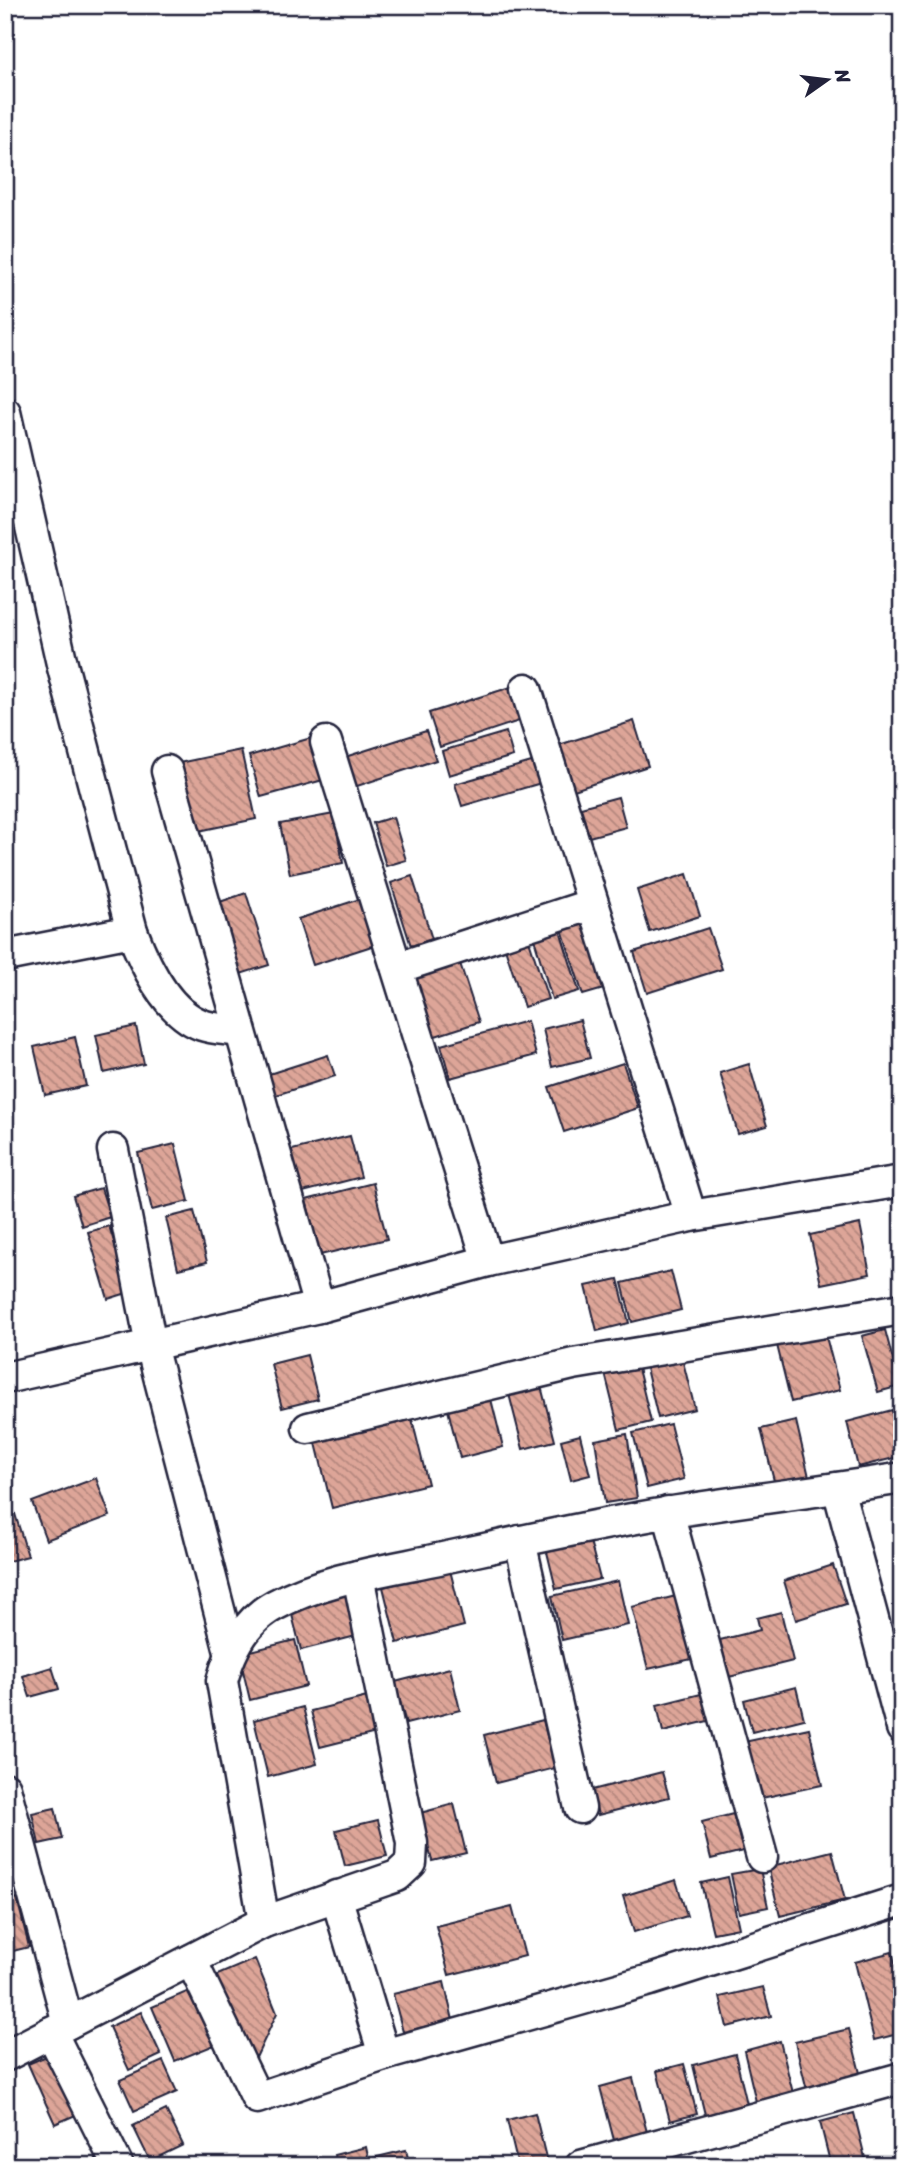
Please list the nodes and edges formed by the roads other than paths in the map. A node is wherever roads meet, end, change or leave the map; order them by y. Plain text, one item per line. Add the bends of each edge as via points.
1 (5, 412) edge
2 (526, 689) dead end
3 (326, 742) dead end
4 (167, 771) dead end
5 (593, 904) junction
6 (132, 931) junction
7 (5, 956) edge
8 (397, 968) junction
9 (240, 1031) junction
10 (113, 1150) dead end
11 (902, 1181) edge
12 (691, 1216) junction
13 (488, 1261) junction
14 (319, 1307) junction
15 (902, 1309) edge
16 (151, 1345) junction
17 (5, 1377) edge
18 (308, 1428) dead end
19 (902, 1478) edge
20 (838, 1488) junction
21 (668, 1512) junction
22 (520, 1541) junction
23 (358, 1576) junction
24 (230, 1652) junction
25 (902, 1728) edge
26 (5, 1788) edge
27 (580, 1808) dead end
28 (762, 1857) dead end
29 (336, 1896) junction
30 (902, 1900) edge
31 (264, 1922) junction
32 (191, 1960) junction
33 (60, 2028) junction
34 (384, 2055) junction
35 (5, 2056) edge
36 (902, 2078) edge
37 (118, 2166) edge
38 (581, 2166) edge

1 - 6 street via 62,664
2 - 5 street
3 - 8 street
4 - 9 street
5 - 8 street
5 - 12 street
6 - 7 street
6 - 9 street via 144,961 170,1002 201,1025
8 - 13 street
9 - 14 street
10 - 16 street
11 - 12 street
12 - 13 street
13 - 14 street
14 - 16 street
15 - 18 street via 573,1364
16 - 17 street
16 - 24 street
19 - 20 street
20 - 21 street
20 - 25 street
21 - 22 street
21 - 28 street
22 - 23 street
22 - 27 street
23 - 24 street via 271,1606
23 - 29 street via 412,1843 411,1863 397,1876
24 - 31 street via 222,1681
26 - 33 street
29 - 31 street
29 - 34 street
30 - 34 street via 650,1980
31 - 32 street
32 - 33 street
32 - 34 street via 257,2098
33 - 35 street
33 - 37 street
36 - 38 street

